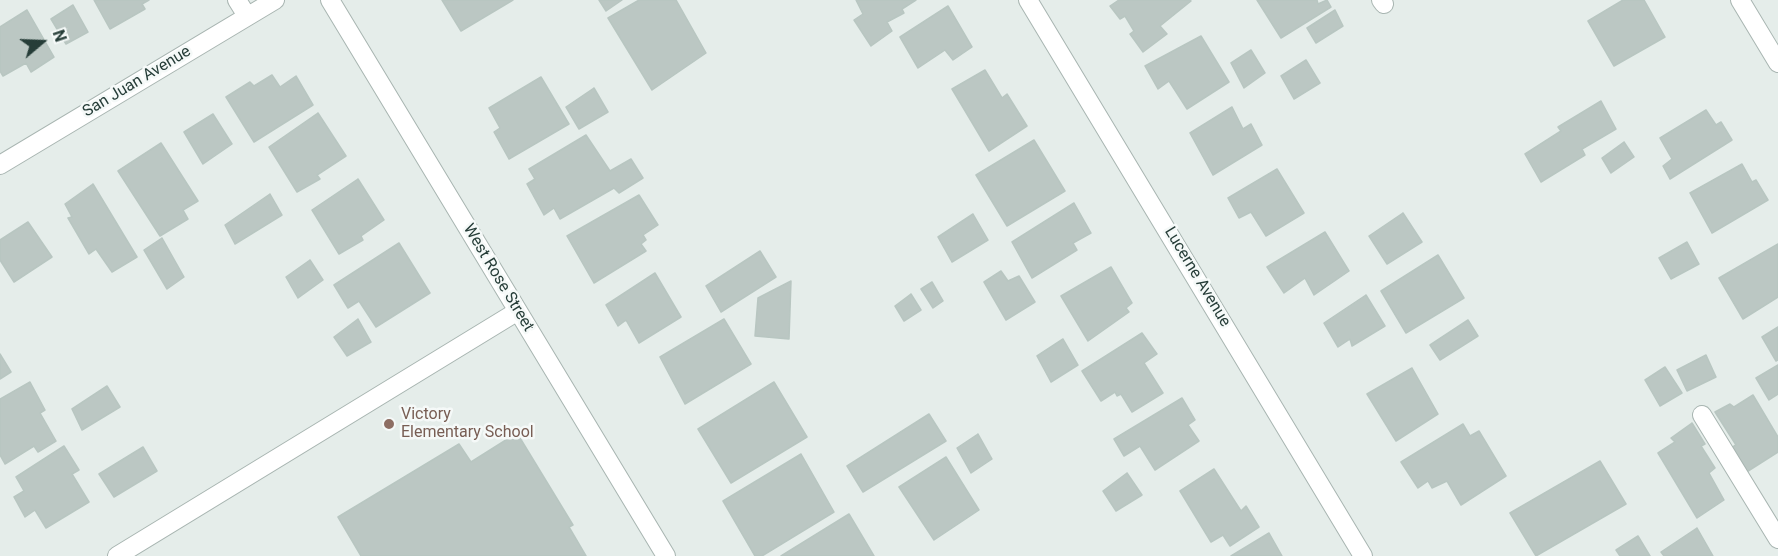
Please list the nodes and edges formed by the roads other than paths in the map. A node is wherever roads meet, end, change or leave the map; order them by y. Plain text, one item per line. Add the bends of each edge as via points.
1 (237, 0) edge
2 (275, 0) edge
3 (330, 0) edge
4 (1028, 0) edge
5 (1740, 0) edge
6 (247, 16) junction
7 (1778, 63) edge
8 (0, 165) edge
9 (518, 311) junction
10 (1702, 415) dead end
11 (1778, 539) edge
12 (117, 556) edge
13 (666, 556) edge
14 (1363, 556) edge

1 - 6 street
2 - 6 street, San Juan Avenue
3 - 9 street, West Rose Street
4 - 14 street, Lucerne Avenue
5 - 7 street
6 - 8 street, San Juan Avenue
9 - 12 street
9 - 13 street, West Rose Street
10 - 11 street

